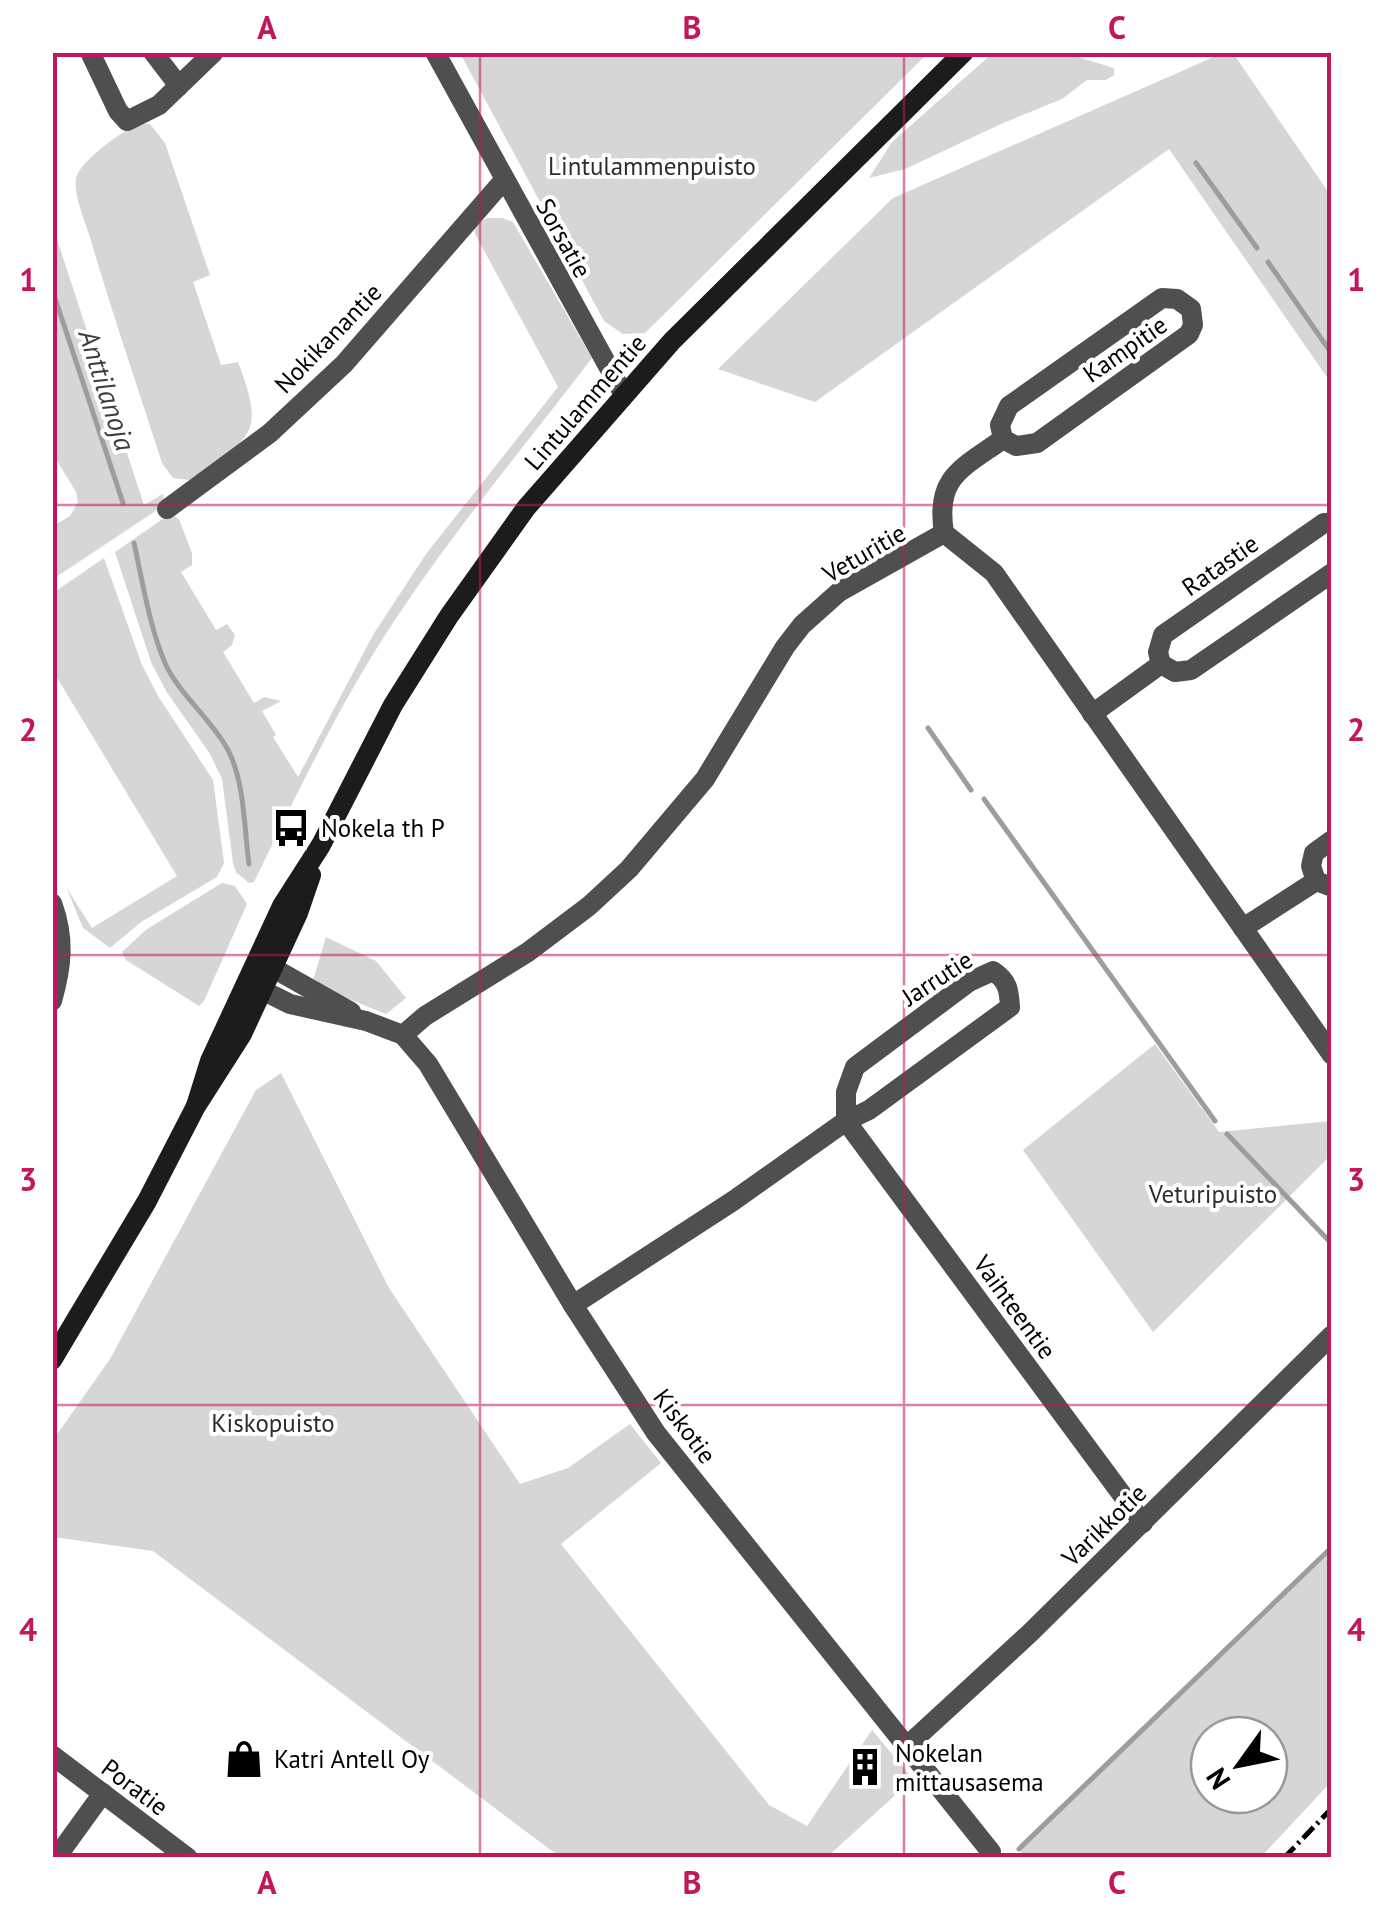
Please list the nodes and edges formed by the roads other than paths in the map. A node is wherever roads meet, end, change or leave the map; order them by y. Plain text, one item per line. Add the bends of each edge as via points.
1 (90, 52) edge
2 (153, 52) edge
3 (214, 52) edge
4 (435, 52) edge
5 (964, 52) edge
6 (179, 86) junction
7 (504, 180) junction
8 (624, 395) junction
9 (1002, 439) junction
10 (167, 508) dead end
11 (1332, 523) edge
12 (944, 534) junction
13 (1332, 573) edge
14 (1161, 664) junction
15 (1092, 714) junction
16 (1332, 840) edge
17 (1324, 884) edge
18 (52, 903) edge
19 (1244, 928) junction
20 (265, 963) junction
21 (255, 987) junction
22 (52, 1001) edge
23 (366, 1020) junction
24 (403, 1035) junction
25 (1332, 1055) edge
26 (846, 1121) junction
27 (573, 1305) junction
28 (1332, 1334) edge
29 (52, 1360) edge
30 (1143, 1523) junction
31 (907, 1746) junction
32 (52, 1755) edge
33 (103, 1793) junction
34 (990, 1852) dead end
35 (56, 1858) edge
36 (188, 1858) edge

1 - 6 street via 127,121 159,106
2 - 6 street
3 - 6 street
4 - 7 street, Sorsatie
5 - 8 street, Lintulammentie
7 - 8 street, Sorsatie
7 - 10 street, Nokikanantie via 344,364 270,432
8 - 20 street, Lintulammentie via 526,508 449,616 394,705 321,845 298,913
9 - 9 street, Kampitie via 1008,406 1162,298 1192,309 1189,334 1037,443 1016,446
9 - 12 street, Kampitie via 945,487
11 - 14 street, Ratastie via 1163,636
12 - 15 street, Veturitie via 994,573
12 - 24 street, Veturitie via 839,592 802,625 704,779 629,869 528,952
13 - 14 street via 1192,670 1175,672
14 - 15 street, Ratastie
15 - 19 street, Veturitie
16 - 17 street via 1314,853 1312,866
17 - 19 street
18 - 22 street via 62,929
19 - 25 street, Veturitie
20 - 21 street, Lintulammentie
20 - 23 street, Kiskotie
21 - 23 street, Kiskotie via 290,1004
21 - 29 street, Lintulammentie via 242,1034
23 - 24 street, Kiskotie
24 - 27 street, Kiskotie via 468,1126
26 - 26 street, Jarrutie via 1010,1007 1004,978 993,971 970,982 855,1067
26 - 27 street, Jarrutie
26 - 30 street, Vaihteentie
27 - 31 street, Kiskotie via 656,1433
28 - 30 street, Varikkotie
30 - 31 street, Varikkotie
31 - 34 street, Kiskotie
32 - 33 street, Poratie
33 - 35 street
33 - 36 street, Poratie

